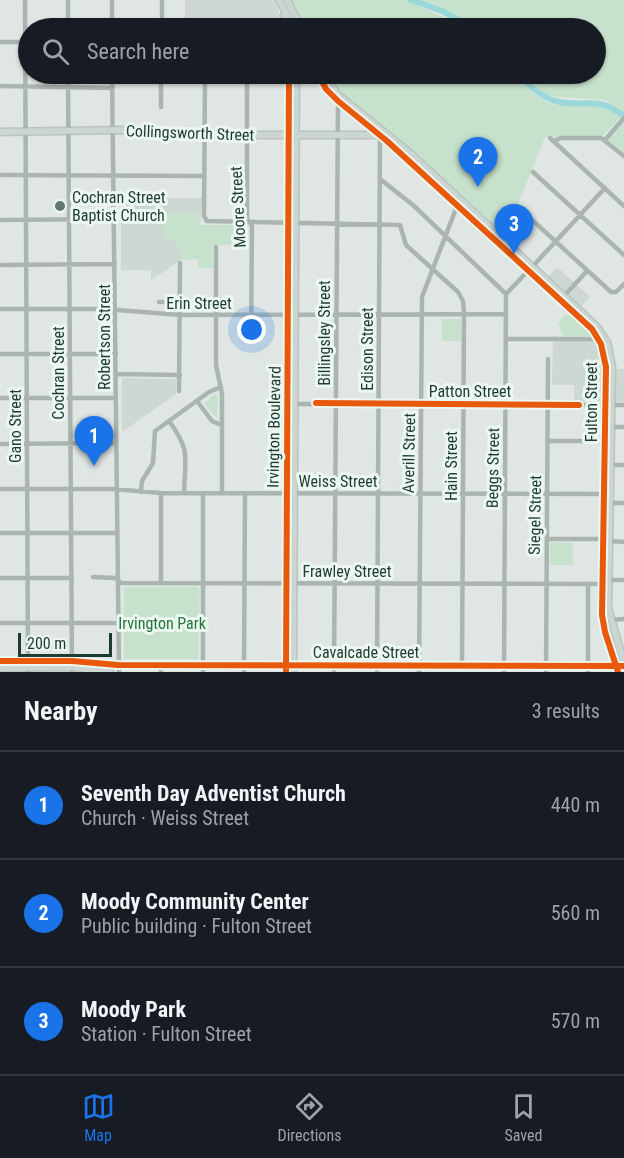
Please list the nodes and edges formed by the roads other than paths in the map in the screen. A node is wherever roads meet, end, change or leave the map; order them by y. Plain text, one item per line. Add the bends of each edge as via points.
1 (25, 0) edge
2 (68, 0) edge
3 (112, 0) edge
4 (162, 0) edge
5 (279, 0) edge
6 (286, 0) edge
7 (26, 18) edge
8 (68, 18) edge
9 (112, 18) edge
10 (162, 18) edge
11 (285, 18) edge
12 (289, 18) edge
13 (296, 18) edge
14 (0, 42) edge
15 (18, 42) edge
16 (112, 84) edge
17 (162, 84) edge
18 (205, 84) edge
19 (247, 84) edge
20 (291, 84) edge
21 (293, 84) edge
22 (323, 84) edge
23 (330, 84) edge
24 (0, 86) edge
25 (26, 86) junction
26 (68, 87) junction
27 (112, 88) junction
28 (292, 89) junction
29 (338, 101) junction
30 (161, 107) dead end
31 (624, 118) edge
32 (114, 130) junction
33 (0, 132) edge
34 (25, 132) junction
35 (69, 132) junction
36 (382, 133) junction
37 (204, 134) junction
38 (247, 135) junction
39 (292, 135) junction
40 (338, 135) junction
41 (605, 140) junction
42 (624, 156) edge
43 (533, 172) dead end
44 (0, 175) edge
45 (25, 175) junction
46 (69, 175) junction
47 (114, 175) junction
48 (204, 176) junction
49 (380, 179) junction
50 (605, 188) junction
51 (457, 206) junction
52 (624, 206) edge
53 (519, 208) dead end
54 (580, 214) junction
55 (70, 219) junction
56 (115, 219) junction
57 (0, 220) edge
58 (26, 220) junction
59 (250, 222) junction
60 (292, 223) junction
61 (379, 224) junction
62 (337, 225) junction
63 (445, 234) junction
64 (555, 241) junction
65 (216, 247) dead end
66 (624, 255) edge
67 (180, 263) dead end
68 (0, 264) edge
69 (26, 264) junction
70 (70, 264) junction
71 (115, 264) junction
72 (431, 268) junction
73 (530, 269) junction
74 (587, 271) junction
75 (624, 284) edge
76 (506, 294) junction
77 (564, 296) junction
78 (159, 302) dead end
79 (180, 302) junction
80 (0, 309) edge
81 (26, 309) junction
82 (70, 309) junction
83 (116, 310) junction
84 (336, 314) junction
85 (379, 314) junction
86 (422, 314) junction
87 (464, 314) junction
88 (506, 314) junction
89 (180, 315) junction
90 (216, 315) junction
91 (252, 315) junction
92 (292, 315) junction
93 (251, 339) dead end
94 (506, 339) junction
95 (599, 339) junction
96 (0, 354) edge
97 (26, 354) junction
98 (70, 354) junction
99 (116, 354) junction
100 (548, 359) dead end
101 (116, 374) junction
102 (180, 375) junction
103 (220, 387) junction
104 (179, 391) dead end
105 (26, 398) junction
106 (70, 398) junction
107 (116, 398) junction
108 (0, 399) edge
109 (196, 401) junction
110 (291, 404) junction
111 (336, 404) junction
112 (378, 404) junction
113 (422, 404) junction
114 (463, 404) junction
115 (505, 404) junction
116 (548, 404) junction
117 (608, 405) junction
118 (624, 405) edge
119 (169, 421) junction
120 (221, 425) junction
121 (611, 427) junction
122 (624, 427) edge
123 (548, 441) junction
124 (604, 441) junction
125 (27, 443) junction
126 (70, 443) junction
127 (0, 444) edge
128 (116, 444) junction
129 (290, 452) junction
130 (612, 465) junction
131 (624, 465) edge
132 (71, 488) junction
133 (0, 489) edge
134 (27, 489) junction
135 (117, 490) junction
136 (141, 492) junction
137 (161, 493) junction
138 (184, 493) junction
139 (203, 493) junction
140 (222, 493) junction
141 (245, 493) junction
142 (286, 493) junction
143 (294, 493) junction
144 (420, 493) junction
145 (463, 493) junction
146 (504, 493) junction
147 (335, 494) junction
148 (378, 494) junction
149 (547, 494) junction
150 (605, 494) junction
151 (611, 503) junction
152 (624, 503) edge
153 (0, 533) edge
154 (72, 533) junction
155 (117, 533) junction
156 (28, 534) junction
157 (286, 537) junction
158 (294, 537) junction
159 (547, 539) junction
160 (607, 540) junction
161 (624, 542) edge
162 (93, 577) dead end
163 (0, 578) edge
164 (27, 578) junction
165 (72, 578) junction
166 (624, 580) edge
167 (118, 581) junction
168 (605, 582) junction
169 (161, 583) junction
170 (204, 583) junction
171 (245, 583) junction
172 (286, 583) junction
173 (294, 583) junction
174 (335, 583) junction
175 (377, 583) junction
176 (419, 583) junction
177 (462, 583) junction
178 (504, 583) junction
179 (546, 584) junction
180 (588, 584) junction
181 (609, 620) junction
182 (624, 620) edge
183 (72, 622) junction
184 (118, 622) junction
185 (0, 623) edge
186 (28, 623) junction
187 (285, 629) junction
188 (293, 629) junction
189 (0, 661) edge
190 (624, 664) edge
191 (462, 666) junction
192 (28, 667) edge
193 (72, 667) edge
194 (0, 668) edge
195 (118, 669) edge
196 (161, 669) edge
197 (203, 669) edge
198 (244, 669) edge
199 (290, 669) edge
200 (334, 669) edge
201 (377, 669) edge
202 (419, 669) edge
203 (504, 669) edge
204 (546, 669) edge
205 (588, 669) edge
206 (617, 669) edge
207 (53, 670) edge
208 (110, 672) edge

1 - 7 street, Gano Street
2 - 8 street
3 - 9 street
4 - 10 street
5 - 11 main road
5 - 12 main road
6 - 13 main road
14 - 15 street
16 - 27 street, Robertson Street
17 - 30 street
18 - 37 street
19 - 38 street, Moore Street
20 - 28 main road, Irvington Boulevard
21 - 28 main road, Irvington Boulevard
22 - 29 main road, Fulton Street
23 - 36 main road, Fulton Street
24 - 25 street
25 - 26 street
25 - 34 street, Gano Street
26 - 27 street
26 - 35 street, Cochran Street
27 - 32 street, Robertson Street
28 - 39 main road, Irvington Boulevard
29 - 36 main road, Fulton Street
29 - 40 street, Billingsley Street
31 - 41 street
32 - 35 main road, Collingsworth Street
32 - 37 main road, Collingsworth Street
32 - 47 street, Robertson Street
33 - 34 main road, Collingsworth Street
34 - 35 main road, Collingsworth Street
34 - 45 street, Gano Street
35 - 46 street, Cochran Street
36 - 40 main road, Collingsworth Street
36 - 49 street, Edison Street
36 - 51 main road, Fulton Street
36 - 73 main road, Fulton Street
37 - 38 main road, Collingsworth Street
37 - 48 street
38 - 39 main road, Collingsworth Street
38 - 59 street, Moore Street
39 - 40 main road, Collingsworth Street
39 - 60 main road, Irvington Boulevard
40 - 62 street, Billingsley Street
41 - 42 street
41 - 50 street via 552,140
43 - 54 street
44 - 45 street
45 - 46 street
45 - 58 street, Gano Street
46 - 47 street
46 - 55 street, Cochran Street
47 - 48 street
47 - 56 street, Robertson Street
48 - 59 street via 204,216 210,222
49 - 61 street, Edison Street
49 - 63 street
50 - 52 street
50 - 54 street
51 - 63 street, Averill Street
51 - 73 main road, Fulton Street
53 - 64 street
54 - 64 street
54 - 66 street
55 - 56 street
55 - 58 street
55 - 70 street, Cochran Street
56 - 71 street, Robertson Street
57 - 58 street
58 - 69 street, Gano Street
59 - 60 street
59 - 91 street, Moore Street
60 - 62 street
60 - 92 main road, Irvington Boulevard
61 - 62 street
61 - 72 street, Hain Street via 401,226 405,244
61 - 85 street, Edison Street
62 - 84 street, Billingsley Street
63 - 72 street, Averill Street
63 - 76 street
64 - 73 street
64 - 74 street
65 - 90 street
67 - 79 street
68 - 69 street
69 - 70 street
69 - 81 street, Gano Street
70 - 71 street
70 - 82 street, Cochran Street
71 - 83 street, Robertson Street
72 - 86 street, Averill Street via 423,293
72 - 87 street, Hain Street via 458,292
73 - 76 street
73 - 77 main road, Fulton Street
73 - 95 main road, Fulton Street
74 - 75 street via 615,293
74 - 77 street
76 - 88 street, Beggs Street
77 - 117 main road, Fulton Street via 600,330 607,342 612,361
78 - 79 street
79 - 89 street
80 - 81 street, Erin Street
81 - 82 street, Erin Street
81 - 97 street, Gano Street
82 - 83 street, Erin Street
82 - 98 street, Cochran Street
83 - 89 street, Erin Street
83 - 99 street, Robertson Street
84 - 85 street, Erin Street
84 - 92 street, Erin Street
84 - 111 street, Billingsley Street
85 - 86 street, Erin Street
85 - 112 street, Edison Street
86 - 87 street, Erin Street
86 - 113 street, Averill Street
87 - 88 street, Erin Street
87 - 114 street, Hain Street
88 - 94 street, Beggs Street
89 - 90 street, Erin Street
89 - 102 street
90 - 91 street, Erin Street
90 - 103 street
91 - 92 street, Erin Street
91 - 93 street, Moore Street
92 - 110 main road, Irvington Boulevard
94 - 95 street
94 - 115 street, Beggs Street
95 - 117 main road, Fulton Street via 606,361
96 - 97 street
97 - 98 street
97 - 105 street, Gano Street
98 - 99 street
98 - 106 street, Cochran Street
99 - 101 street, Robertson Street
100 - 116 street, Siegel Street
101 - 102 street
101 - 107 street, Robertson Street
102 - 104 street
103 - 109 street
103 - 120 street
105 - 106 street
105 - 108 street
105 - 125 street, Gano Street
106 - 107 street
106 - 126 street, Cochran Street
107 - 128 street, Robertson Street
109 - 119 street
109 - 120 street via 212,422
110 - 111 street, Patton Street
110 - 129 main road, Irvington Boulevard
111 - 112 street, Patton Street
111 - 147 street, Billingsley Street
112 - 113 street, Patton Street
112 - 148 street, Edison Street
113 - 114 street, Patton Street
113 - 144 street, Averill Street
114 - 115 street, Patton Street
114 - 145 street, Hain Street
115 - 116 street, Patton Street
115 - 146 street, Beggs Street
116 - 117 street, Patton Street
116 - 123 street, Siegel Street
117 - 118 street, Patton Street
117 - 121 main road, Fulton Street
117 - 124 main road, Fulton Street
119 - 136 street via 153,435 153,463 142,481
119 - 138 street via 186,449
120 - 140 street
121 - 122 street
121 - 130 main road, Fulton Street
123 - 124 street
123 - 149 street, Siegel Street
124 - 150 main road, Fulton Street
125 - 126 street
125 - 127 street
125 - 134 street, Gano Street
126 - 128 street
126 - 132 street, Cochran Street
128 - 135 street, Robertson Street
129 - 142 main road, Irvington Boulevard
129 - 143 main road, Irvington Boulevard
130 - 131 street
130 - 151 main road, Fulton Street
132 - 134 street, Weiss Street
132 - 135 street, Weiss Street
132 - 154 street, Cochran Street
133 - 134 street, Weiss Street
134 - 156 street, Gano Street
135 - 136 street, Weiss Street
135 - 155 street, Robertson Street
136 - 137 street, Weiss Street
137 - 138 street, Weiss Street
137 - 169 street
138 - 139 street, Weiss Street
139 - 140 street, Weiss Street
139 - 170 street
140 - 141 street, Weiss Street
141 - 142 street, Weiss Street
141 - 171 street
142 - 143 street, Weiss Street
142 - 157 main road, Irvington Boulevard
143 - 147 street, Weiss Street
143 - 158 main road, Irvington Boulevard
144 - 145 street, Weiss Street
144 - 148 street, Weiss Street
144 - 176 street, Averill Street
145 - 146 street, Weiss Street
145 - 177 street, Hain Street
146 - 149 street, Weiss Street
146 - 178 street, Beggs Street
147 - 148 street, Weiss Street
147 - 174 street, Billingsley Street
148 - 175 street, Edison Street
149 - 150 street, Weiss Street
149 - 159 street, Siegel Street
150 - 160 main road, Fulton Street
151 - 152 street
151 - 160 main road, Fulton Street
153 - 156 street
154 - 155 street
154 - 156 street
154 - 165 street, Cochran Street
155 - 167 street, Robertson Street
156 - 164 street, Gano Street
157 - 158 main road
157 - 172 main road, Irvington Boulevard
158 - 173 main road, Irvington Boulevard
159 - 160 street
159 - 179 street, Siegel Street
160 - 161 street
160 - 168 main road, Fulton Street
162 - 167 street, Frawley Street
163 - 164 street
164 - 165 street
164 - 186 street, Gano Street
165 - 183 street, Cochran Street
166 - 168 street, Frawley Street
167 - 169 street, Frawley Street
167 - 184 street, Robertson Street
168 - 180 street, Frawley Street
168 - 181 main road, Fulton Street
168 - 206 main road, Fulton Street via 604,627
169 - 170 street, Frawley Street
170 - 171 street, Frawley Street
170 - 197 street
171 - 172 street, Frawley Street
171 - 198 street
172 - 173 street, Frawley Street
172 - 187 main road, Irvington Boulevard
173 - 174 street, Frawley Street
173 - 188 main road, Irvington Boulevard
174 - 175 street, Frawley Street
174 - 200 street, Billingsley Street
175 - 176 street, Frawley Street
175 - 201 street, Edison Street
176 - 177 street, Frawley Street
176 - 202 street, Averill Street
177 - 178 street, Frawley Street
177 - 191 street, Hain Street
178 - 179 street, Frawley Street
178 - 203 street, Beggs Street
179 - 180 street, Frawley Street
179 - 204 street, Siegel Street
180 - 205 street
181 - 182 street
181 - 190 main road, Fulton Street
183 - 184 street
183 - 186 street
183 - 193 street, Cochran Street
184 - 195 street, Robertson Street
185 - 186 street
186 - 192 street, Gano Street
187 - 188 main road
187 - 199 main road, Irvington Boulevard
188 - 199 main road, Irvington Boulevard
189 - 192 main road, Cavalcade Street
190 - 206 main road, Cavalcade Street
191 - 202 main road, Cavalcade Street
191 - 203 main road, Cavalcade Street
192 - 193 main road, Cavalcade Street
192 - 194 main road, Cavalcade Street
192 - 207 main road, Cavalcade Street
193 - 195 main road, Cavalcade Street
193 - 207 main road, Cavalcade Street
193 - 208 main road, Cavalcade Street
195 - 196 main road, Cavalcade Street
196 - 197 main road, Cavalcade Street
197 - 198 main road, Cavalcade Street
198 - 199 main road, Cavalcade Street
199 - 200 main road, Cavalcade Street
200 - 201 main road, Cavalcade Street
201 - 202 main road, Cavalcade Street
203 - 204 main road, Cavalcade Street
204 - 205 main road, Cavalcade Street
205 - 206 main road, Cavalcade Street

